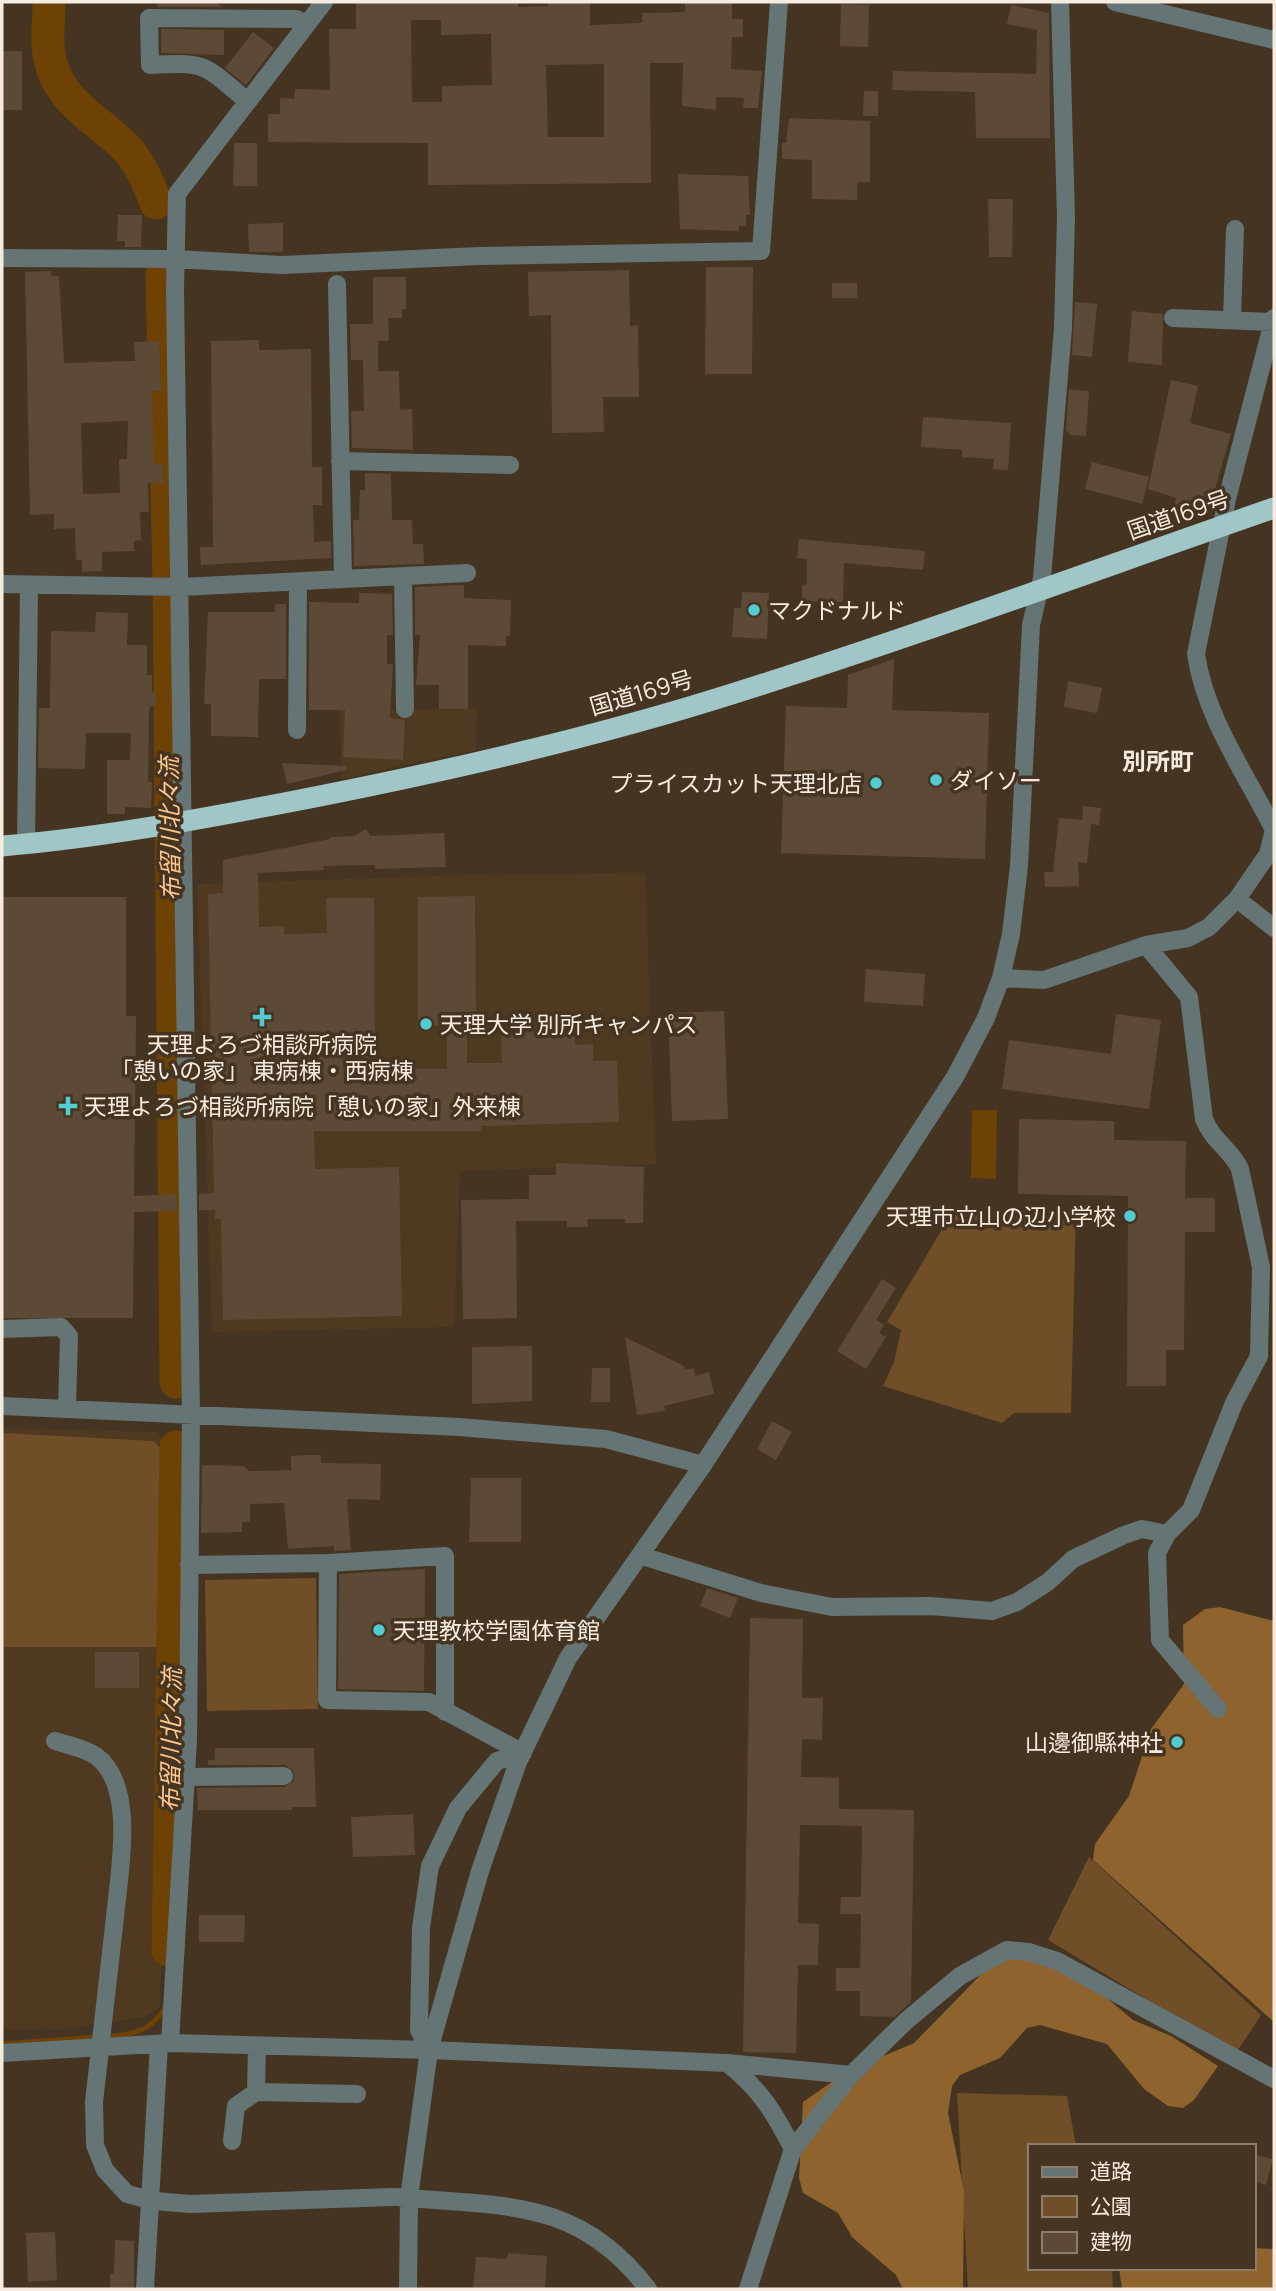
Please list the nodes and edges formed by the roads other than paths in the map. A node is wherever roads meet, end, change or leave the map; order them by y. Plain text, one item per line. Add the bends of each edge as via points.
1 (324, 2) edge
2 (779, 2) edge
3 (1060, 2) edge
4 (1115, 2) edge
5 (304, 26) junction
6 (1274, 40) edge
7 (246, 100) junction
8 (1235, 229) dead end
9 (2, 258) edge
10 (176, 259) junction
11 (337, 284) dead end
12 (1173, 318) dead end
13 (1232, 319) junction
14 (1273, 320) edge
15 (340, 461) junction
16 (510, 465) dead end
17 (1274, 508) edge
18 (1222, 526) junction
19 (467, 573) dead end
20 (404, 576) junction
21 (343, 579) junction
22 (298, 583) junction
23 (2, 584) edge
24 (29, 585) junction
25 (173, 586) junction
26 (1040, 590) junction
27 (404, 709) dead end
28 (297, 730) dead end
29 (176, 824) junction
30 (1273, 825) edge
31 (26, 844) junction
32 (2, 846) edge
33 (1237, 899) junction
34 (1274, 928) edge
35 (1146, 945) junction
36 (1001, 978) junction
37 (2, 1329) edge
38 (1266, 1354) edge
39 (2, 1406) edge
40 (67, 1408) junction
41 (186, 1416) junction
42 (703, 1465) junction
43 (1167, 1534) junction
44 (642, 1556) junction
45 (328, 1563) junction
46 (189, 1565) junction
47 (1218, 1709) dead end
48 (445, 1712) junction
49 (55, 1741) dead end
50 (523, 1752) junction
51 (284, 1776) dead end
52 (186, 1777) junction
53 (165, 2044) junction
54 (257, 2046) junction
55 (429, 2050) junction
56 (2, 2053) edge
57 (727, 2063) junction
58 (851, 2075) junction
59 (1274, 2079) edge
60 (256, 2092) junction
61 (357, 2094) dead end
62 (232, 2141) dead end
63 (793, 2149) junction
64 (401, 2198) junction
65 (145, 2289) edge
66 (408, 2289) edge
67 (648, 2289) edge
68 (748, 2289) edge

1 - 5 street
2 - 10 street via 761,251 282,265
3 - 26 street via 1066,218 1063,314
4 - 6 street
5 - 7 street
5 - 7 street via 297,19 149,18 150,65 194,63 208,68
7 - 10 street via 177,194
8 - 13 street
9 - 10 street
10 - 25 street
11 - 15 street
12 - 13 street
13 - 14 street
14 - 18 street
15 - 16 street
15 - 21 street
17 - 18 highway, 国道169号
18 - 26 highway, 国道169号
18 - 30 street via 1196,654 1218,722
19 - 20 street
20 - 21 street
20 - 27 street
21 - 22 street
22 - 25 street
22 - 28 street
23 - 24 street
24 - 25 street
24 - 31 street
25 - 29 street
26 - 29 highway, 国道169号 via 734,694 612,729 404,780
26 - 36 street via 1031,625 1019,866
29 - 31 highway, 国道169号
29 - 41 street
30 - 33 street via 1268,854
31 - 32 highway, 国道169号
33 - 34 street
33 - 35 street via 1209,928 1188,938
35 - 36 street via 1044,980
35 - 38 street via 1189,997 1204,1119 1211,1137 1235,1157 1240,1169 1261,1267
36 - 42 street via 955,1077
37 - 40 street via 61,1327 69,1336
38 - 43 street via 1234,1403 1191,1510
39 - 40 street
40 - 41 street
41 - 42 street via 459,1427 606,1439
41 - 46 street
42 - 44 street
43 - 44 street via 1142,1529 1124,1535 1073,1559 1017,1602 992,1611 832,1607 761,1593
43 - 47 street via 1157,1553 1160,1640
44 - 50 street via 568,1658
45 - 46 street
45 - 48 street via 327,1700 429,1702
45 - 48 street via 445,1556
46 - 52 street
48 - 50 street
49 - 64 street, bridge via 95,1755 114,1776 121,1799 115,1917 94,2102 95,2145 105,2170 127,2194 154,2201
50 - 55 street via 480,1871
50 - 55 street via 496,1760 458,1808 430,1866 421,1928 419,2030
51 - 52 street
52 - 53 street
53 - 54 street
53 - 56 street
53 - 65 street
54 - 55 street
54 - 60 street
55 - 57 street
55 - 64 street
57 - 58 street
57 - 63 street via 754,2084
58 - 59 street via 960,1976 1007,1950 1058,1961
58 - 63 street
60 - 61 street
60 - 62 street via 236,2106
63 - 68 street
64 - 66 street
64 - 67 street via 522,2208 565,2219 612,2249

